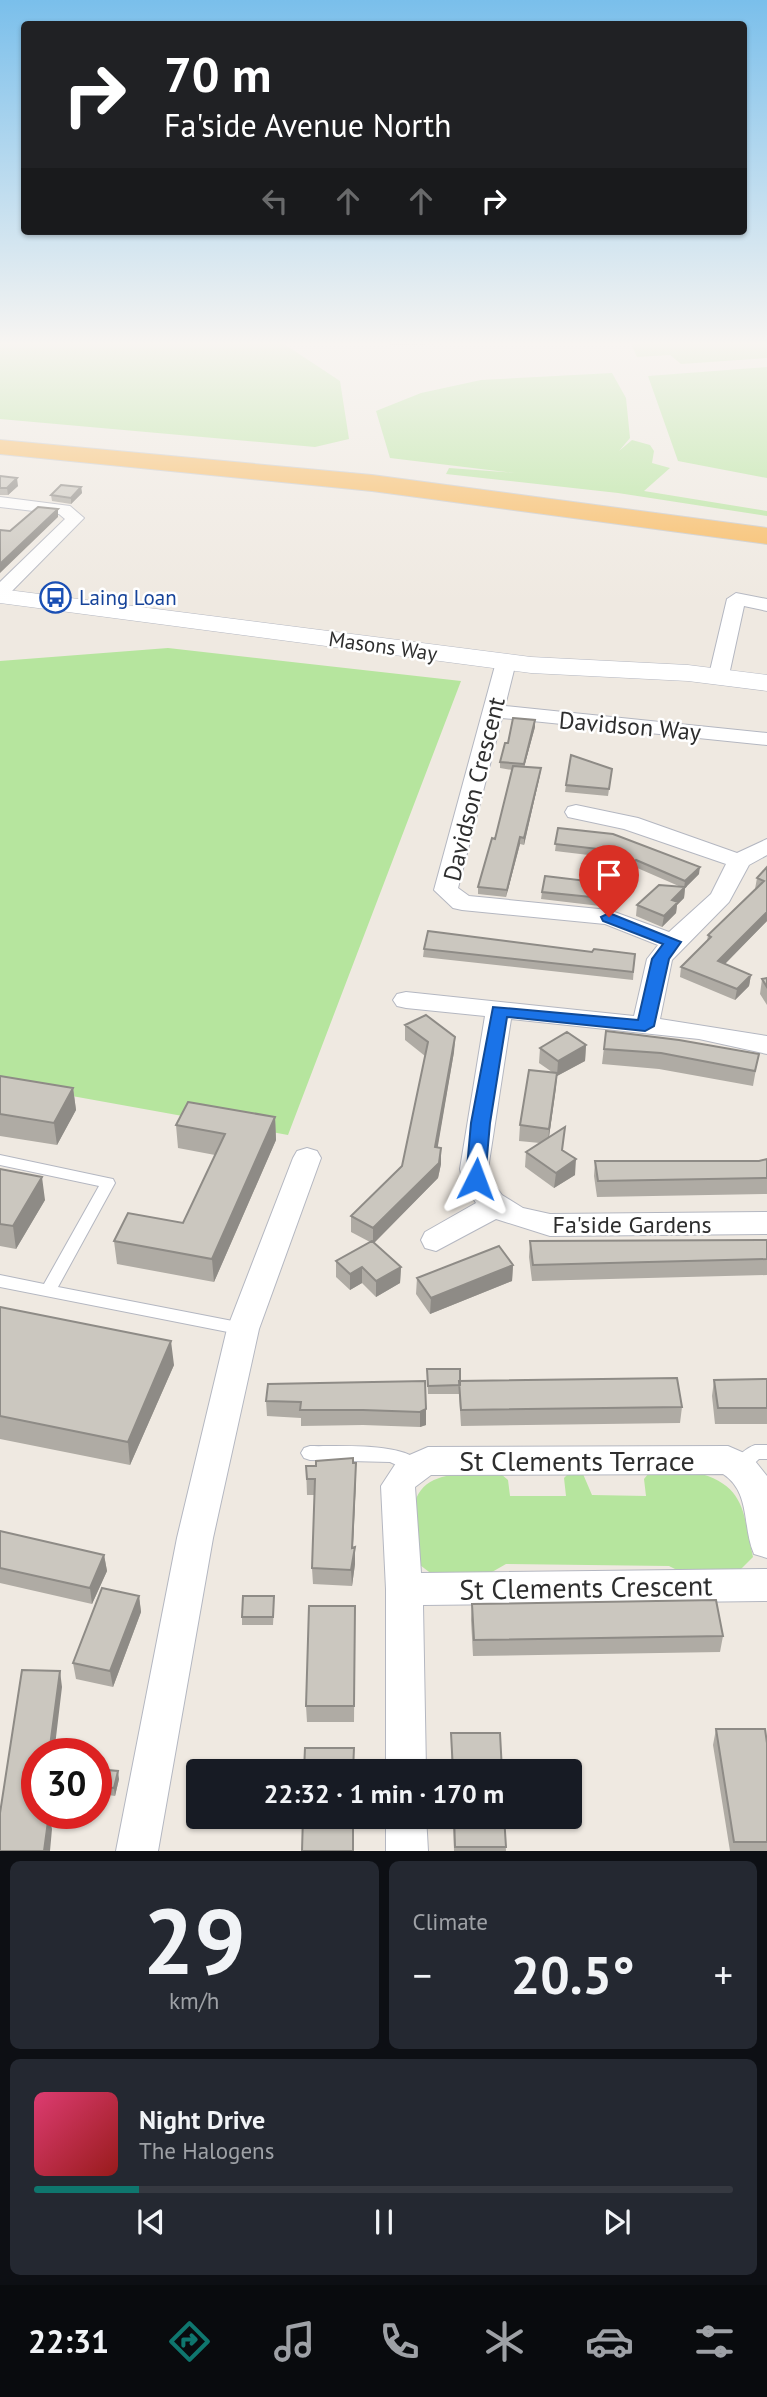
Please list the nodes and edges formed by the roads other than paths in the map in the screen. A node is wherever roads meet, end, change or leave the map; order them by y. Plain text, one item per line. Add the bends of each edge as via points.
1 (0, 437) edge
2 (0, 447) edge
3 (0, 502) edge
4 (767, 524) edge
5 (767, 536) edge
6 (0, 594) edge
7 (767, 605) edge
8 (506, 662) junction
9 (721, 664) junction
10 (767, 683) edge
11 (494, 711) junction
12 (767, 739) edge
13 (576, 812) dead end
14 (767, 846) edge
15 (739, 861) junction
16 (673, 942) junction
17 (406, 1000) dead end
18 (499, 1010) junction
19 (645, 1026) junction
20 (767, 1045) edge
21 (307, 1158) dead end
22 (0, 1160) edge
23 (495, 1206) junction
24 (767, 1223) edge
25 (436, 1240) dead end
26 (0, 1281) edge
27 (48, 1290) junction
28 (243, 1329) junction
29 (310, 1453) dead end
30 (752, 1464) edge
31 (409, 1471) junction
32 (767, 1543) edge
33 (767, 1585) edge
34 (404, 1589) junction
35 (406, 1759) edge
36 (407, 1829) edge
37 (137, 1851) edge
38 (407, 1851) edge

1 - 4 highway via 344,469
2 - 5 highway via 384,484
3 - 6 street via 64,510 75,518
6 - 8 street, Masons Way
7 - 9 street via 736,599
8 - 9 street, Masons Way
8 - 11 street, Davidson Crescent
9 - 10 street, Masons Way
11 - 12 street, Davidson Way
11 - 16 street, Davidson Crescent via 446,890 462,902 609,917
13 - 15 street via 630,823
14 - 15 street
15 - 16 street via 721,897
16 - 19 street via 660,959
17 - 18 street
18 - 19 street
18 - 23 street via 474,1169 480,1188
19 - 20 street
21 - 28 street
22 - 27 lane via 108,1182
23 - 24 street, Fa'side Gardens via 520,1219 550,1225
23 - 25 street
26 - 27 lane
27 - 28 lane
28 - 37 street via 195,1538
29 - 31 lane via 392,1455
30 - 31 street, St Clements Terrace via 728,1460 428,1461
30 - 32 street
31 - 34 street via 398,1486
33 - 34 street, St Clements Crescent
34 - 35 street
36 - 38 street

